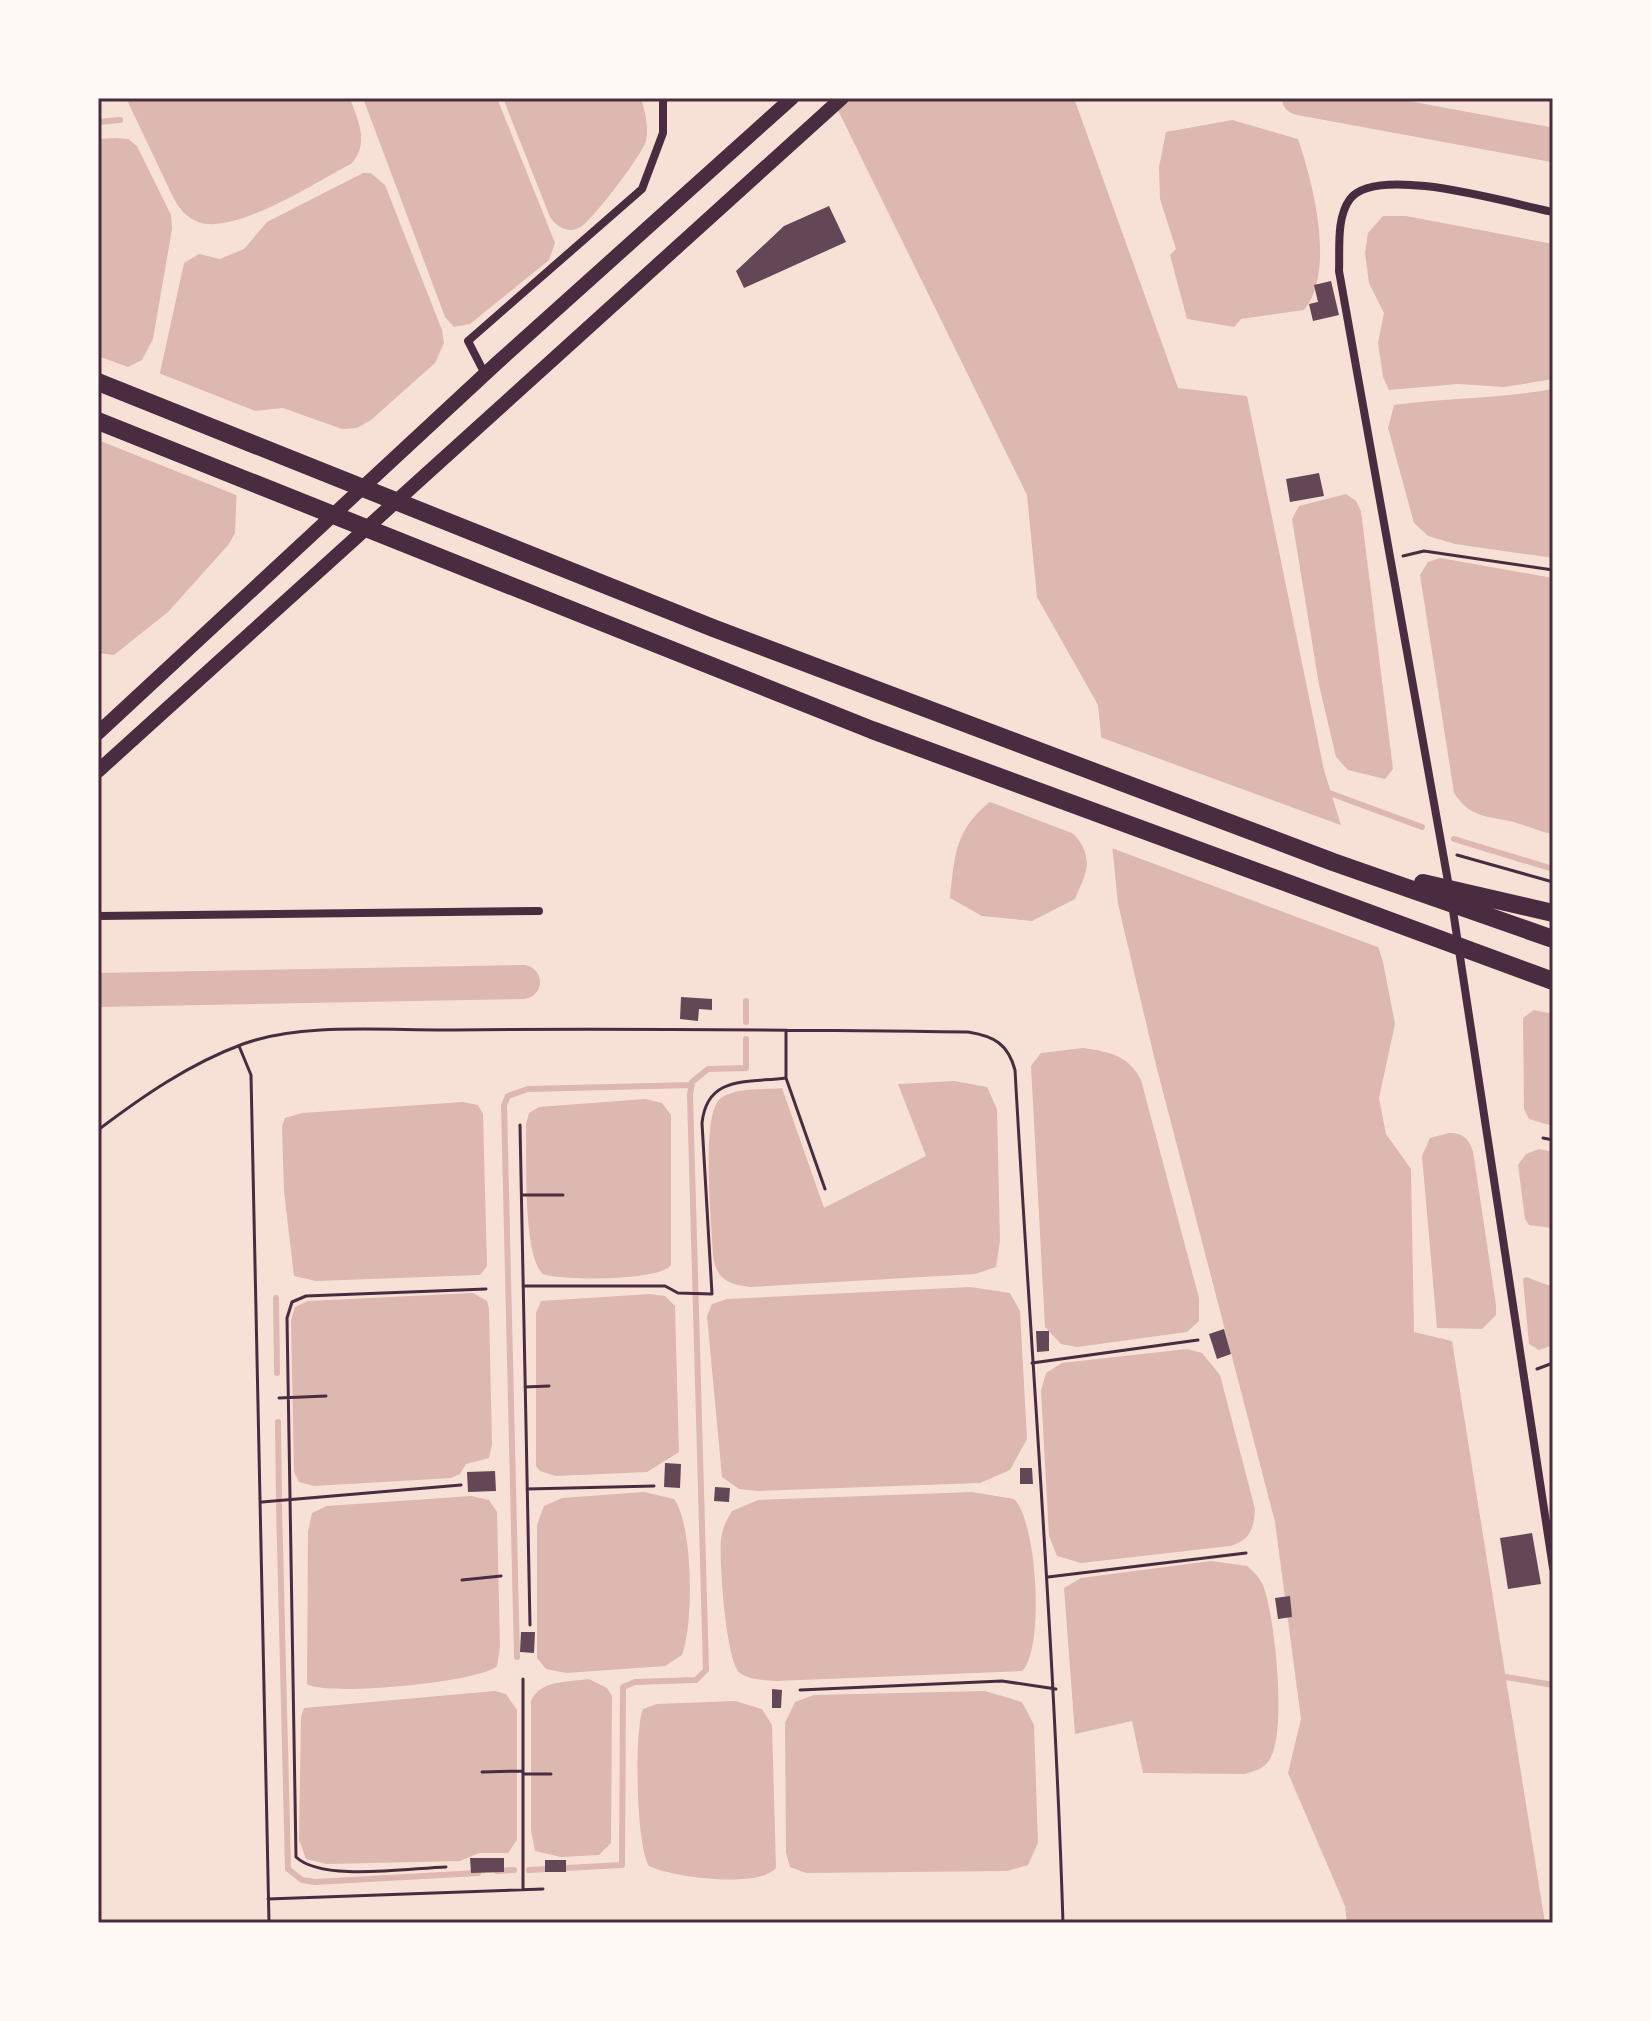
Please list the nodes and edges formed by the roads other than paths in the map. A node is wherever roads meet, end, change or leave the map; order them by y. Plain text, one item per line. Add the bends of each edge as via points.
1 (663, 98) edge
2 (792, 98) edge
3 (842, 98) edge
4 (1553, 212) edge
5 (485, 374) junction
6 (98, 382) edge
7 (98, 421) edge
8 (98, 733) edge
9 (98, 771) edge
10 (1333, 862) junction
11 (539, 911) dead end
12 (1553, 913) edge
13 (98, 916) edge
14 (1553, 939) edge
15 (1553, 981) edge
16 (1553, 1568) edge

1 - 5 street via 663,133 642,189 468,341
2 - 5 main road
3 - 9 main road
4 - 16 street via 1404,183 1363,187 1343,213 1339,271 1467,991
5 - 8 main road
6 - 10 highway via 713,628
7 - 15 highway via 872,730
10 - 12 highway
10 - 14 highway
11 - 13 street

